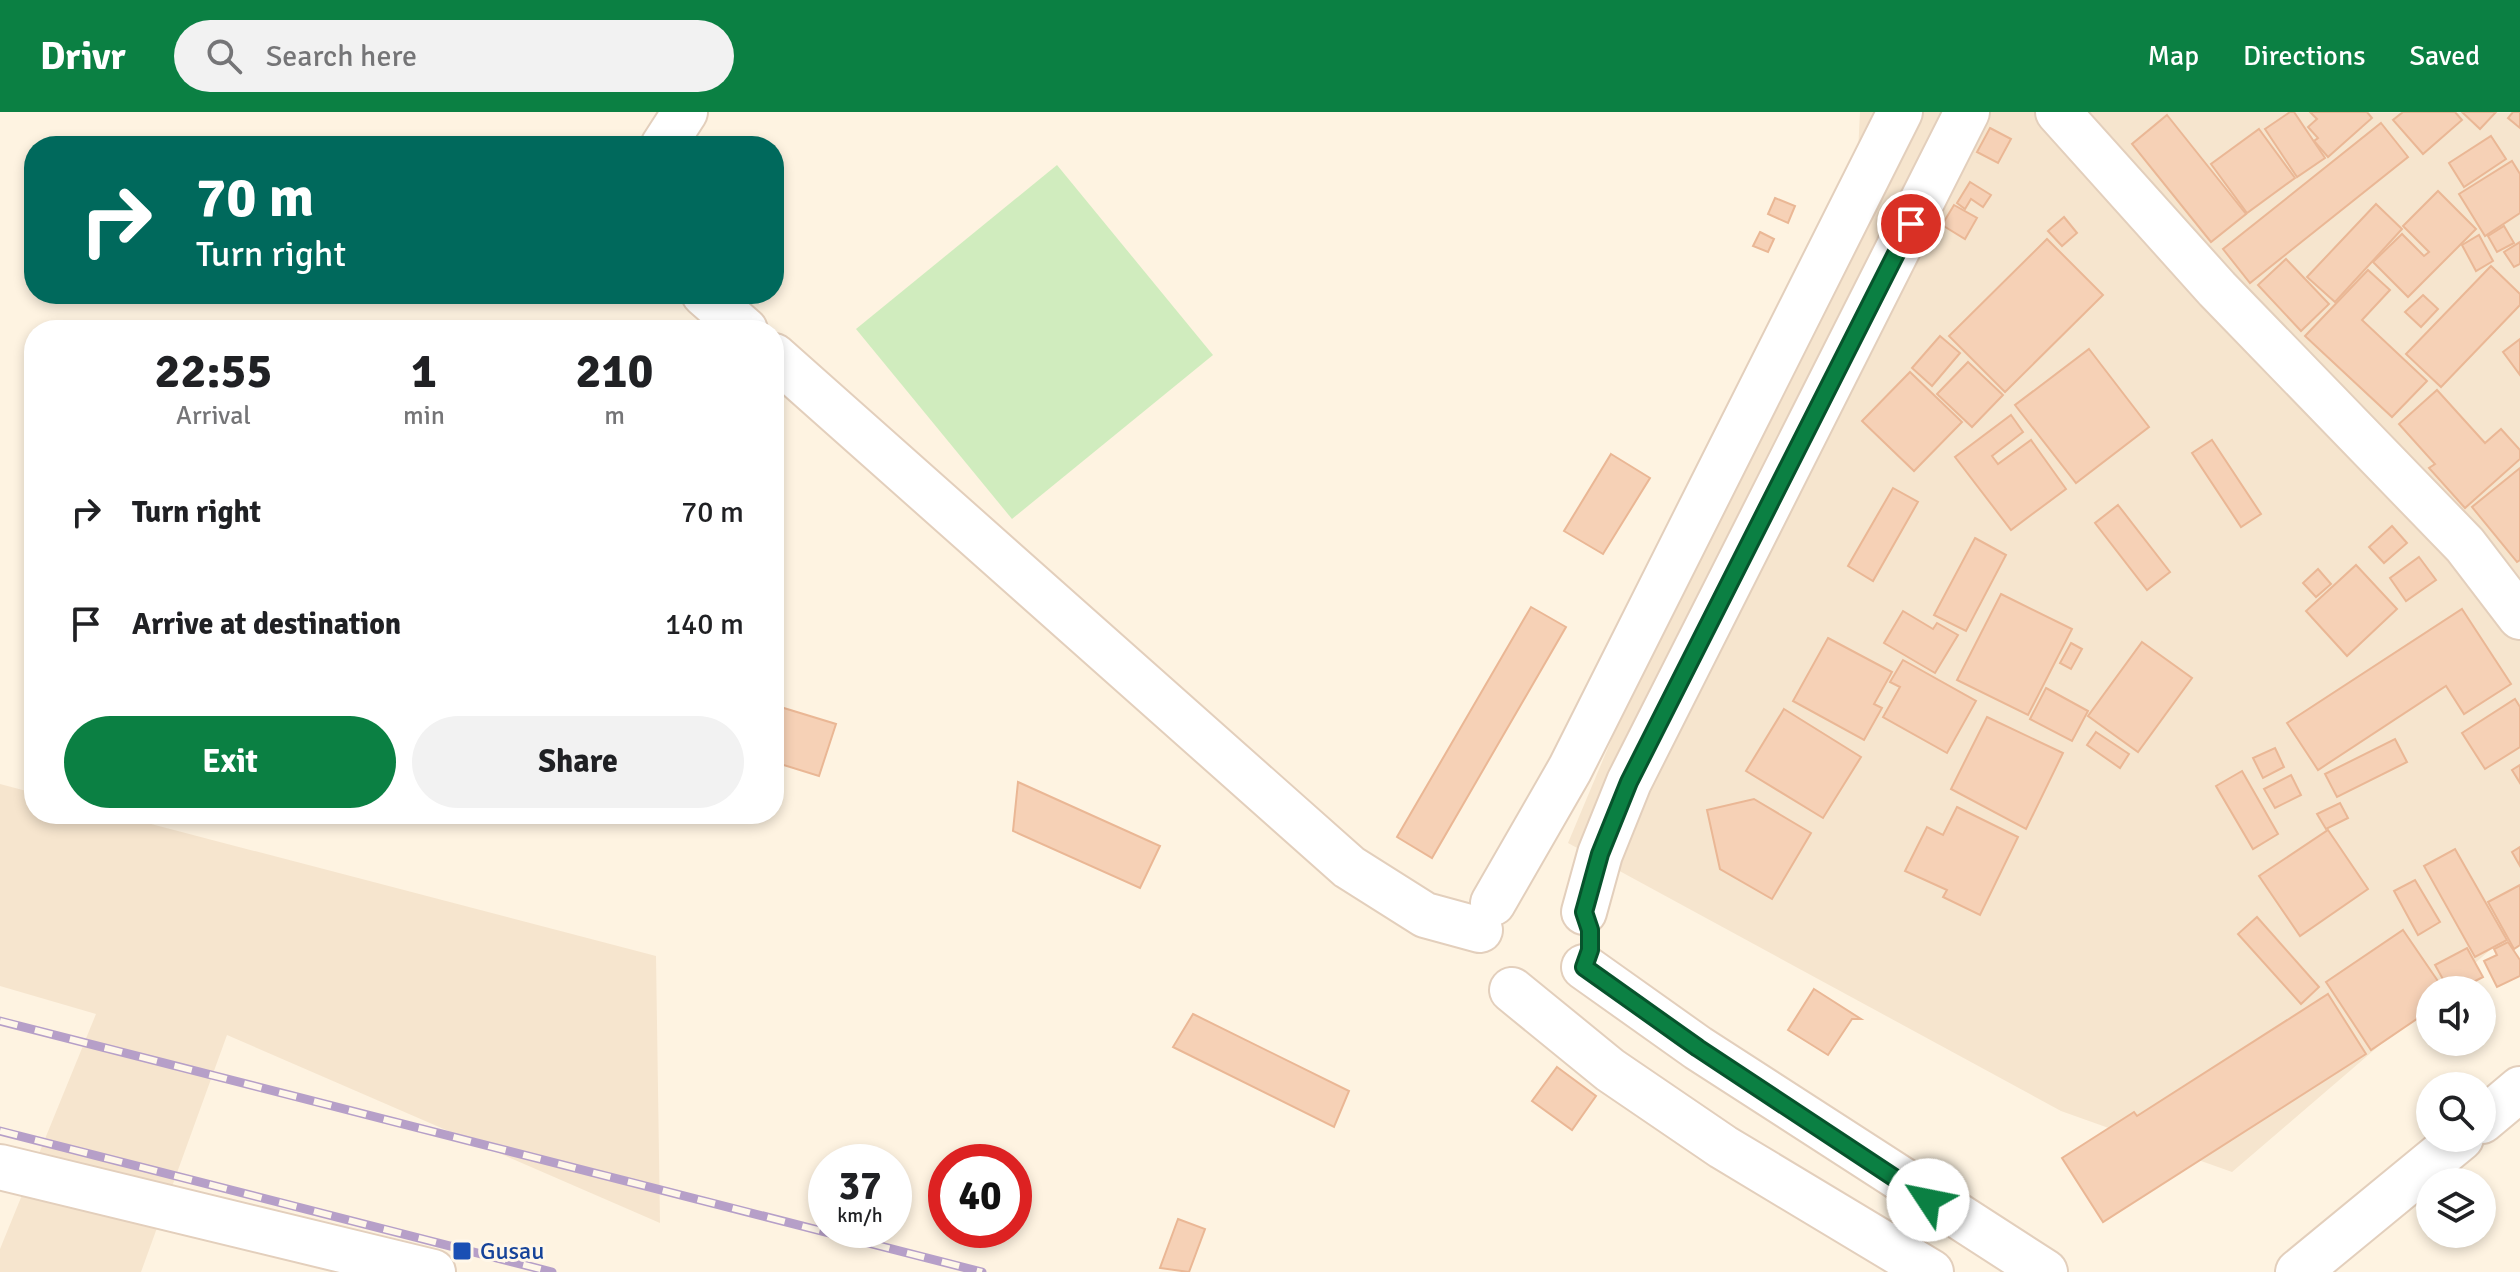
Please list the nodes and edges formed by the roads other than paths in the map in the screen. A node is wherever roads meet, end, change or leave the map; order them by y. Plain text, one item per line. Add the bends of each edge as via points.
1 (685, 112) edge
2 (1900, 112) edge
3 (1967, 112) edge
4 (2083, 119) edge
5 (669, 136) edge
6 (715, 304) edge
7 (734, 320) edge
8 (784, 365) edge
9 (2520, 617) edge
10 (1584, 912) junction
11 (1487, 916) junction
12 (1584, 967) junction
13 (1512, 990) junction
14 (2520, 1089) edge
15 (2496, 1109) edge
16 (2445, 1152) edge
17 (0, 1167) edge
18 (2316, 1264) edge
19 (433, 1272) edge
20 (1931, 1272) edge
21 (2045, 1272) edge

1 - 5 street
2 - 11 street via 1570,769
3 - 10 street via 1629,782
4 - 9 street via 2217,289 2465,545
6 - 7 street
8 - 11 street via 1349,867 1425,915
10 - 11 street via 1571,896 1542,885 1511,890
10 - 12 street via 1590,940
11 - 13 street via 1481,954 1492,976
12 - 13 street via 1555,992
12 - 21 street via 1698,1048
13 - 20 street via 1610,1070 1723,1147
14 - 15 street
16 - 18 street
17 - 19 street

